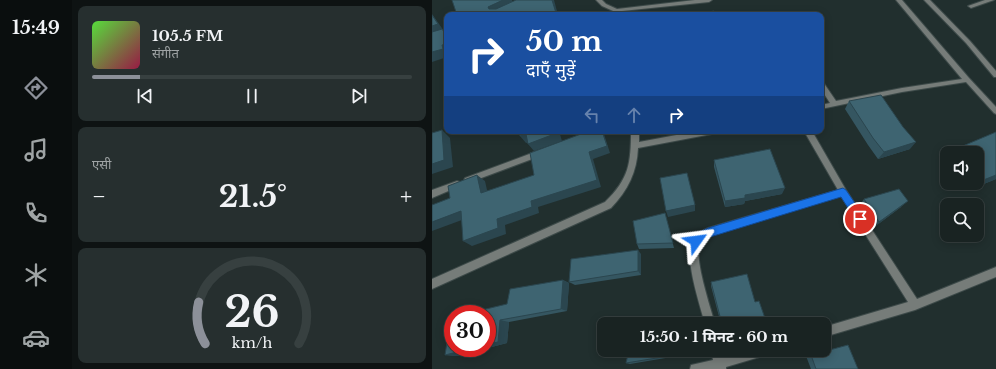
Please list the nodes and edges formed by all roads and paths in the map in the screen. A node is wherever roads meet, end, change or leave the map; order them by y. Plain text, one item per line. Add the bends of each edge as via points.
1 (599, 0) edge
2 (665, 0) edge
3 (709, 0) edge
4 (898, 0) edge
5 (927, 0) edge
6 (991, 0) edge
7 (656, 5) junction
8 (971, 6) dead end
9 (618, 10) junction
10 (620, 12) edge
11 (996, 75) edge
12 (967, 80) junction
13 (824, 89) edge
14 (834, 104) junction
15 (824, 106) edge
16 (996, 111) edge
17 (635, 134) edge
18 (697, 134) edge
19 (810, 134) edge
20 (635, 146) junction
21 (549, 150) edge
22 (843, 192) junction
23 (432, 194) edge
24 (996, 272) edge
25 (432, 284) edge
26 (915, 305) junction
27 (708, 317) edge
28 (831, 330) edge
29 (718, 357) edge
30 (747, 357) edge
31 (720, 367) edge
32 (694, 369) edge

1 - 9 street via 604,5
2 - 7 street
3 - 7 street
4 - 12 street
5 - 11 street
6 - 8 street
7 - 9 street
9 - 10 street
12 - 14 street
12 - 16 street
13 - 14 street
14 - 15 street
17 - 20 street
18 - 20 street
19 - 22 street
20 - 25 street via 632,170 627,184 608,205
21 - 23 street
22 - 26 street
22 - 27 street via 700,236 696,241 693,255
24 - 26 street
26 - 28 street
29 - 31 street
30 - 31 street
31 - 32 street

